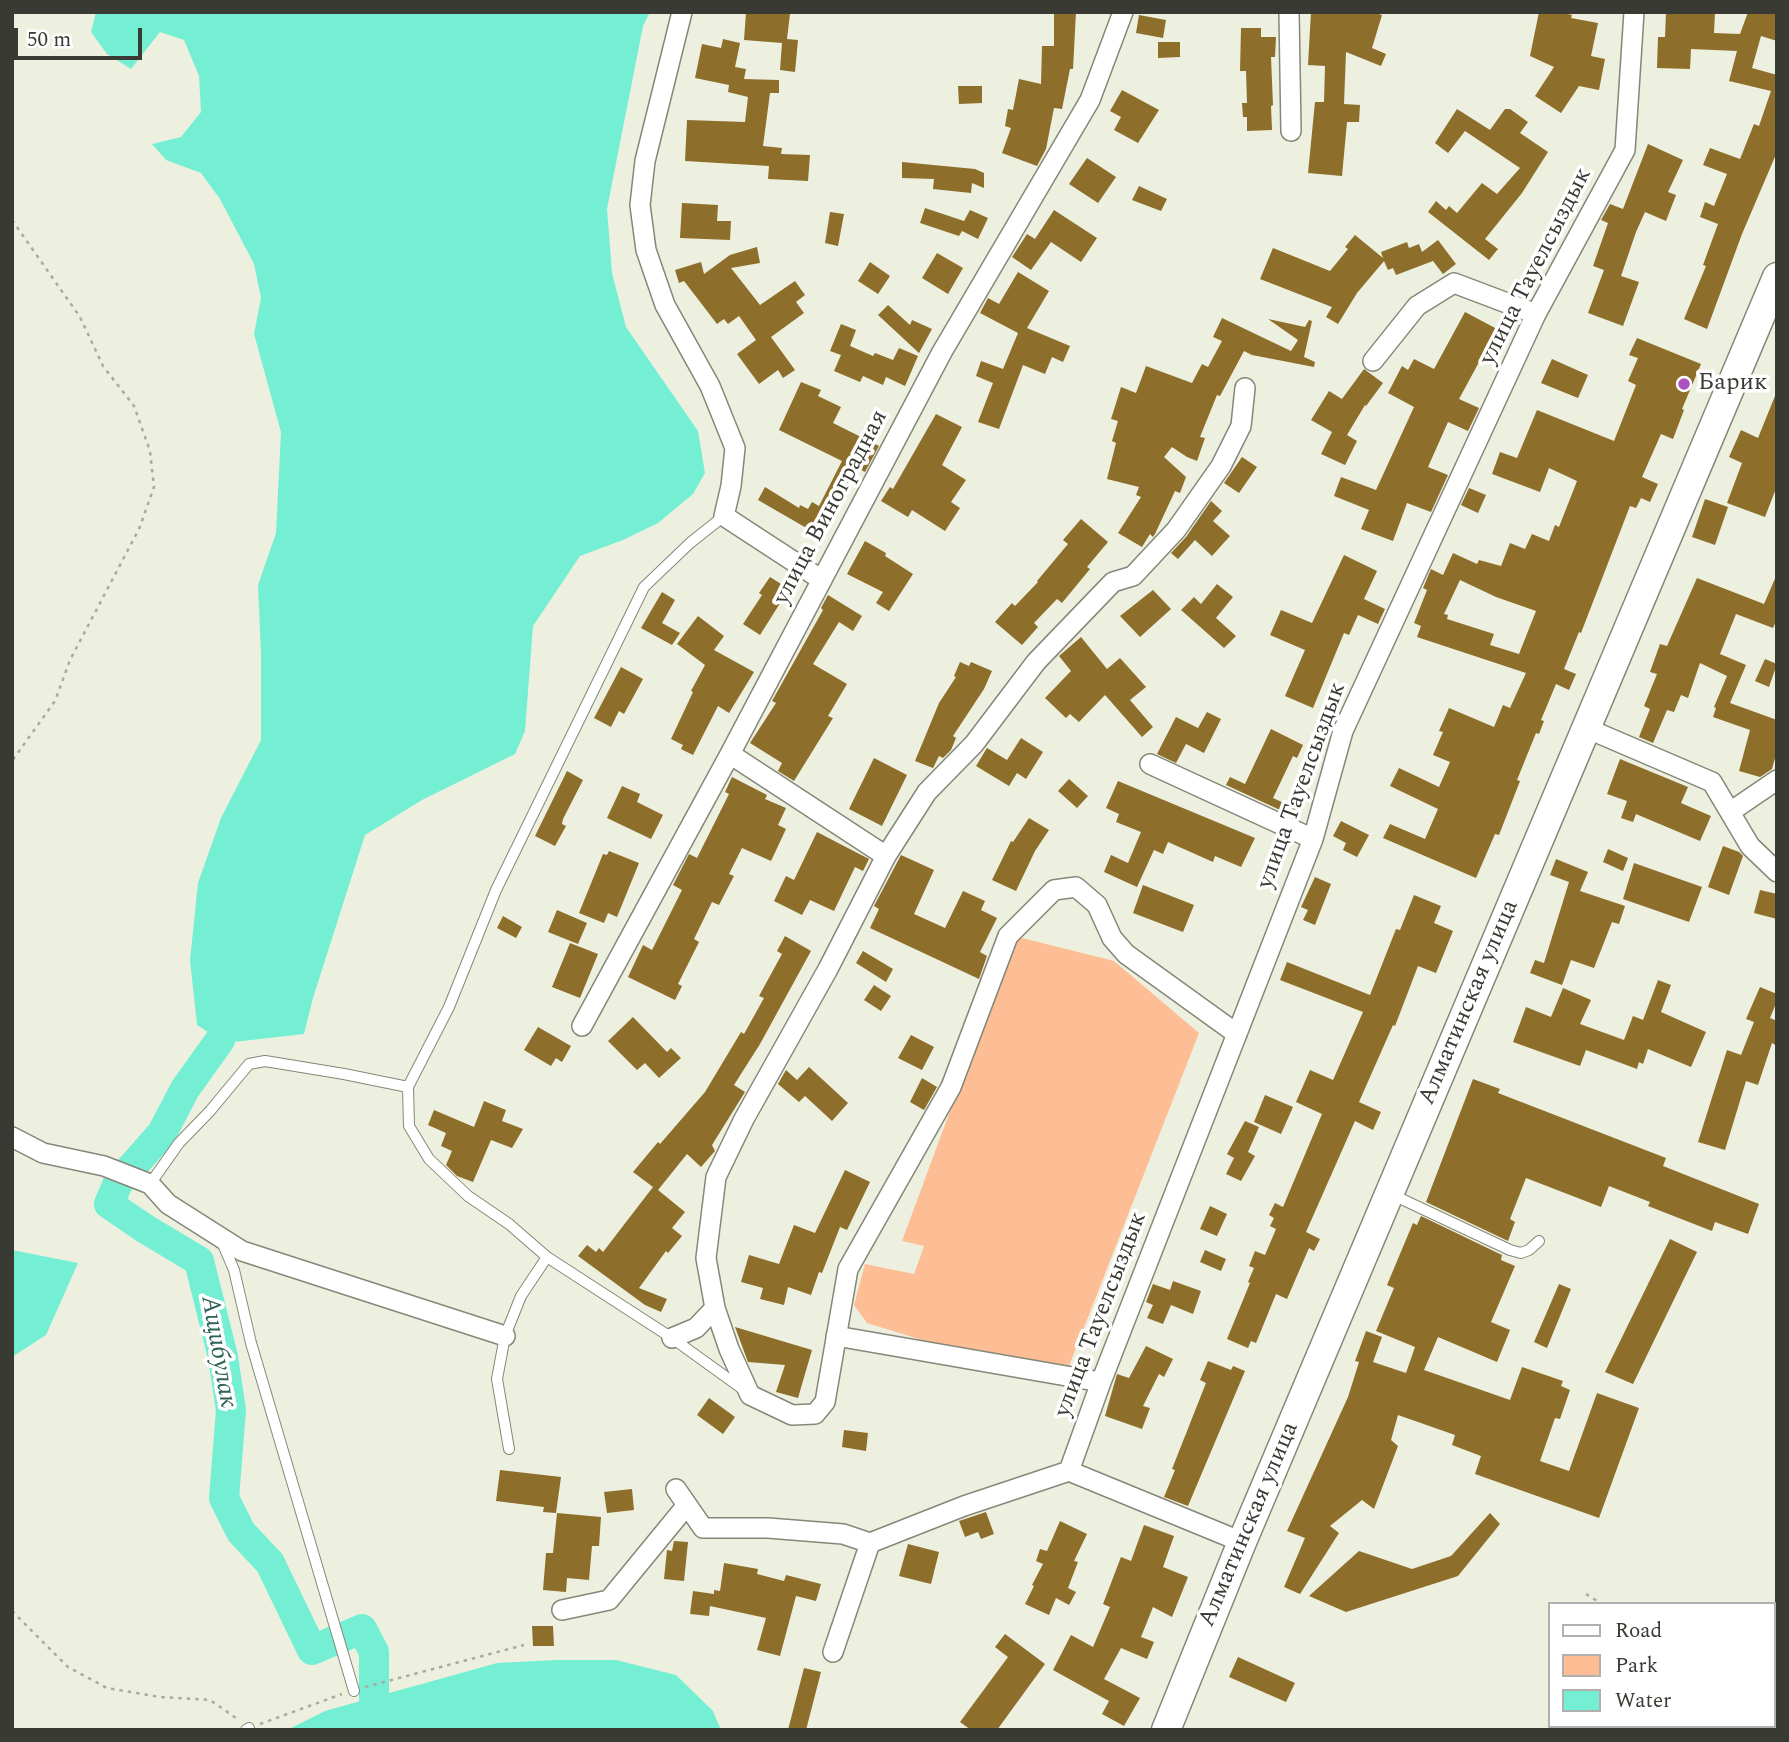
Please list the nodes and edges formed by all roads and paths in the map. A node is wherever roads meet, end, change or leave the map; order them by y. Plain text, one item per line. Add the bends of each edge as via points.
1 (682, 12) edge
2 (1123, 12) edge
3 (1289, 12) edge
4 (1634, 12) edge
5 (1292, 131) dead end
6 (12, 220) edge
7 (1777, 277) edge
8 (1536, 314) junction
9 (1373, 361) dead end
10 (1245, 388) dead end
11 (724, 516) junction
12 (822, 580) junction
13 (1586, 728) junction
14 (730, 754) junction
15 (12, 761) edge
16 (1150, 764) dead end
17 (1777, 780) edge
18 (1730, 812) junction
19 (1312, 839) junction
20 (887, 856) junction
21 (1777, 872) edge
22 (582, 1026) dead end
23 (1237, 1034) junction
24 (408, 1087) junction
25 (12, 1137) edge
26 (150, 1184) junction
27 (1390, 1193) junction
28 (220, 1238) junction
29 (1539, 1241) dead end
30 (547, 1257) junction
31 (715, 1308) junction
32 (505, 1336) junction
33 (836, 1336) junction
34 (672, 1338) junction
35 (1101, 1381) junction
36 (750, 1395) junction
37 (509, 1449) dead end
38 (1069, 1471) junction
39 (1242, 1542) junction
40 (870, 1544) junction
41 (1586, 1594) dead end
42 (1599, 1602) edge
43 (562, 1610) dead end
44 (12, 1611) edge
45 (524, 1645) dead end
46 (833, 1652) dead end
47 (354, 1691) junction
48 (247, 1729) edge
49 (1166, 1730) edge

1 - 11 street via 645,161 640,205 646,250 665,305 710,386 735,448
2 - 12 street, улица Виноградная via 1090,100 942,352
3 - 5 street
4 - 8 street, улица Тауелсыздык via 1625,150
6 - 15 path via 80,317 103,366 134,406 150,451 153,487 139,529 70,660 55,701
7 - 13 main road, Алматинская улица
8 - 9 street via 1454,283 1417,306
8 - 19 street, улица Тауелсыздык via 1343,731
10 - 20 street via 1241,426 1221,466 1176,530 1133,576 1113,582 1036,662 974,744 927,792
11 - 12 street
11 - 24 lane via 644,587 496,890 449,1007
12 - 14 street, улица Виноградная
13 - 18 street via 1712,782
13 - 27 main road, Алматинская улица
14 - 20 street
14 - 22 street, улица Виноградная
16 - 19 street
17 - 18 street
18 - 21 street via 1750,846
19 - 23 street, улица Тауелсыздык
20 - 31 street via 716,1177 706,1258
23 - 33 street via 1126,954 1112,938 1097,905 1076,887 1054,890 1008,936 951,1087 848,1269
23 - 35 street, улица Тауелсыздык
24 - 26 lane via 275,1063 249,1064 179,1143
24 - 30 lane via 409,1126 429,1159 468,1196
25 - 26 street via 43,1153 104,1166
26 - 28 street via 168,1204
27 - 29 lane via 1510,1250 1521,1253
27 - 39 main road, Алматинская улица
28 - 32 street via 242,1251
28 - 47 lane via 234,1270 251,1343
30 - 32 lane via 521,1296
30 - 34 lane
31 - 34 street via 696,1328
31 - 36 street
32 - 37 lane via 497,1379
33 - 35 street
33 - 36 street via 825,1402 815,1414 792,1415
34 - 36 lane
35 - 38 street, улица Тауелсыздык
38 - 39 street
38 - 40 street
39 - 49 main road, Алматинская улица
40 - 43 street via 842,1534 703,1528 681,1497 609,1600
40 - 46 street
41 - 42 path
44 - 48 path via 68,1667 107,1688 210,1700
45 - 47 path
47 - 48 path

